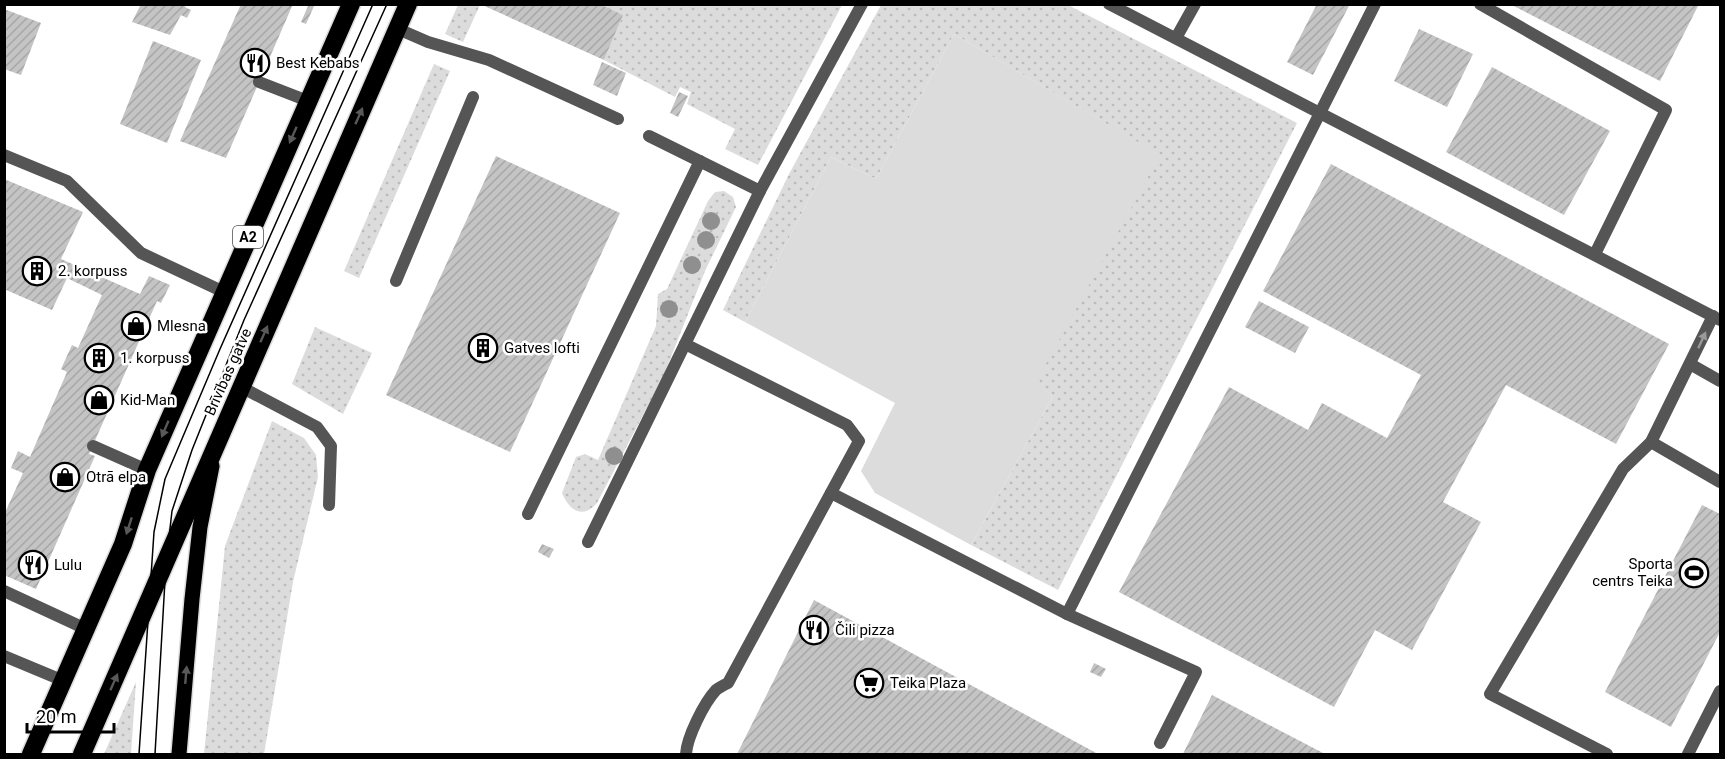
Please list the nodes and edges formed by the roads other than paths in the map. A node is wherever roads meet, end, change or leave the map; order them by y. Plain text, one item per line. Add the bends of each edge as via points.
1 (351, 4) edge
2 (408, 4) edge
3 (862, 4) edge
4 (1109, 4) edge
5 (1195, 4) edge
6 (1375, 4) edge
7 (1480, 4) edge
8 (398, 29) junction
9 (1176, 38) junction
10 (259, 82) dead end
11 (473, 97) dead end
12 (308, 101) junction
13 (1320, 114) junction
14 (618, 119) dead end
15 (649, 136) dead end
16 (4, 155) edge
17 (700, 161) junction
18 (760, 191) junction
19 (1594, 254) junction
20 (396, 281) dead end
21 (224, 292) junction
22 (1717, 318) edge
23 (685, 344) junction
24 (1690, 364) junction
25 (1720, 381) edge
26 (241, 387) junction
27 (217, 440) junction
28 (1652, 442) junction
29 (93, 446) dead end
30 (147, 470) junction
31 (1720, 482) edge
32 (831, 493) junction
33 (329, 505) dead end
34 (528, 514) dead end
35 (588, 542) dead end
36 (4, 591) edge
37 (1067, 614) junction
38 (86, 629) junction
39 (4, 656) edge
40 (64, 681) junction
41 (1720, 691) edge
42 (1160, 743) dead end
43 (31, 754) edge
44 (82, 754) edge
45 (179, 754) edge
46 (686, 754) edge
47 (1607, 754) edge
48 (1688, 754) edge

1 - 12 highway, A2
2 - 8 highway, Brīvības gatve
3 - 18 street
4 - 9 street
5 - 9 street
6 - 13 street
7 - 19 street via 1666,110
8 - 14 street via 489,60
26 -> 8 highway, Brīvības gatve
9 - 13 street
10 - 12 street
11 - 20 street
12 -> 21 highway, A2
13 - 19 street
13 - 37 street
15 - 17 street
16 - 21 street via 67,181 141,253
17 - 18 street
17 - 34 street
18 - 23 street
19 - 22 street
21 -> 30 highway, A2
24 -> 22 street
23 - 32 street via 847,425 859,441
23 - 35 street
24 - 25 street
24 - 28 street
26 - 27 highway, Brīvības gatve
26 - 33 street via 317,427 331,446
44 -> 27 highway, Brīvības gatve
45 -> 27 main road via 200,527
28 - 31 street
28 - 47 street via 1623,469 1490,694
29 - 30 street
30 -> 38 highway, A2 via 123,544
32 - 37 street
32 - 46 street via 728,683 708,701
36 - 38 street
37 - 42 street via 1196,672
38 - 40 highway, A2
39 - 40 street
40 - 43 highway, A2
41 - 48 street

